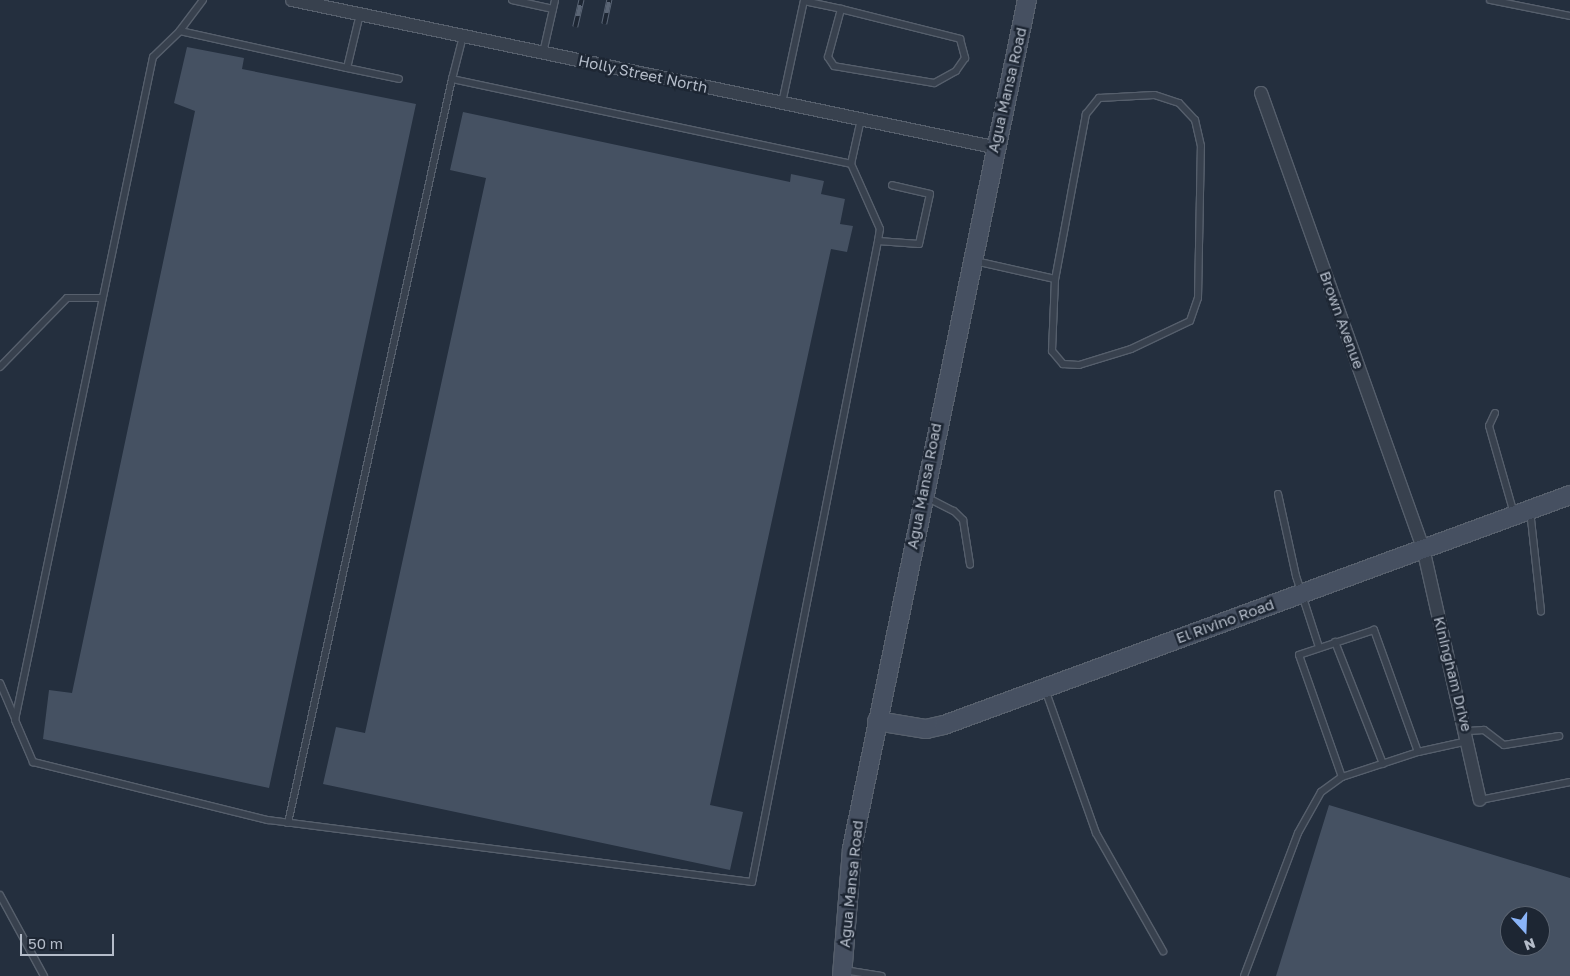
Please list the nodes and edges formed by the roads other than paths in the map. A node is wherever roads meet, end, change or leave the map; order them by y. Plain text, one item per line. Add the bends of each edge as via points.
1 (203, 0) edge
2 (292, 0) edge
3 (512, 0) edge
4 (555, 0) edge
5 (804, 0) edge
6 (1027, 0) edge
7 (1490, 0) edge
8 (312, 2) edge
9 (553, 9) junction
10 (841, 9) junction
11 (360, 14) junction
12 (1570, 16) edge
13 (180, 31) junction
14 (463, 36) junction
15 (543, 53) junction
16 (347, 68) junction
17 (399, 79) dead end
18 (452, 79) junction
19 (1261, 93) dead end
20 (782, 103) junction
21 (861, 119) junction
22 (993, 147) junction
23 (851, 164) junction
24 (892, 185) dead end
25 (878, 241) junction
26 (972, 260) junction
27 (1055, 279) junction
28 (101, 298) junction
29 (0, 367) edge
30 (1495, 413) dead end
31 (1278, 494) dead end
32 (1570, 495) edge
33 (922, 496) junction
34 (1522, 512) junction
35 (1423, 548) junction
36 (970, 564) dead end
37 (1303, 592) junction
38 (1541, 612) dead end
39 (1335, 642) junction
40 (1318, 647) junction
41 (0, 683) edge
42 (1045, 688) junction
43 (15, 720) junction
44 (877, 721) junction
45 (1468, 736) junction
46 (1559, 736) dead end
47 (1418, 752) junction
48 (1383, 764) junction
49 (1342, 777) junction
50 (1570, 782) edge
51 (1480, 800) joint
52 (288, 822) junction
53 (0, 895) edge
54 (1163, 951) dead end
55 (842, 973) edge
56 (44, 976) edge
57 (882, 976) edge
58 (1244, 976) edge

1 - 13 lane
2 - 8 street, Holly Street North
3 - 9 lane
4 - 9 lane
5 - 10 lane
5 - 20 lane
6 - 22 main road, Agua Mansa Road
7 - 12 lane
8 - 11 street, Holly Street North
9 - 15 lane
10 - 10 lane via 960,38 965,58 956,70 934,83 834,66 828,57
11 - 14 street, Holly Street North
11 - 16 lane
13 - 16 lane
13 - 28 lane via 154,57
14 - 15 street, Holly Street North
14 - 18 lane
15 - 20 street, Holly Street North
16 - 17 lane
18 - 23 lane
18 - 52 lane
19 - 35 street, Brown Avenue
20 - 21 street, Holly Street North
21 - 22 street, Holly Street North
21 - 23 lane
22 - 26 main road, Agua Mansa Road
23 - 25 lane via 880,229
24 - 25 lane via 930,194 919,244
25 - 52 lane via 752,882
26 - 27 lane
26 - 33 main road, Agua Mansa Road
27 - 27 lane via 1052,351 1063,364 1078,364 1131,349 1190,321 1198,298 1201,146 1194,120 1179,103 1154,95 1099,98 1086,114
28 - 29 lane via 67,298
28 - 43 lane
30 - 34 lane via 1489,426
31 - 37 lane
32 - 34 main road, El Rivino Road
33 - 36 lane via 954,510 963,520
33 - 44 main road, Agua Mansa Road
34 - 35 main road, El Rivino Road
34 - 38 lane
35 - 37 main road, El Rivino Road
35 - 45 street, Kiningham Drive
37 - 40 lane
37 - 42 main road, El Rivino Road
39 - 40 lane
39 - 47 lane via 1374,630
39 - 48 lane
40 - 49 lane via 1299,655
41 - 43 lane
42 - 44 main road, El Rivino Road via 926,729
42 - 54 lane via 1096,833
43 - 52 lane via 32,762
44 - 55 main road, Agua Mansa Road via 852,848
45 - 46 lane via 1484,730 1504,745
45 - 47 lane
45 - 51 street, Kiningham Drive
47 - 48 lane
48 - 49 lane
49 - 58 lane via 1321,792 1298,833
50 - 51 lane
53 - 56 lane
55 - 57 lane

